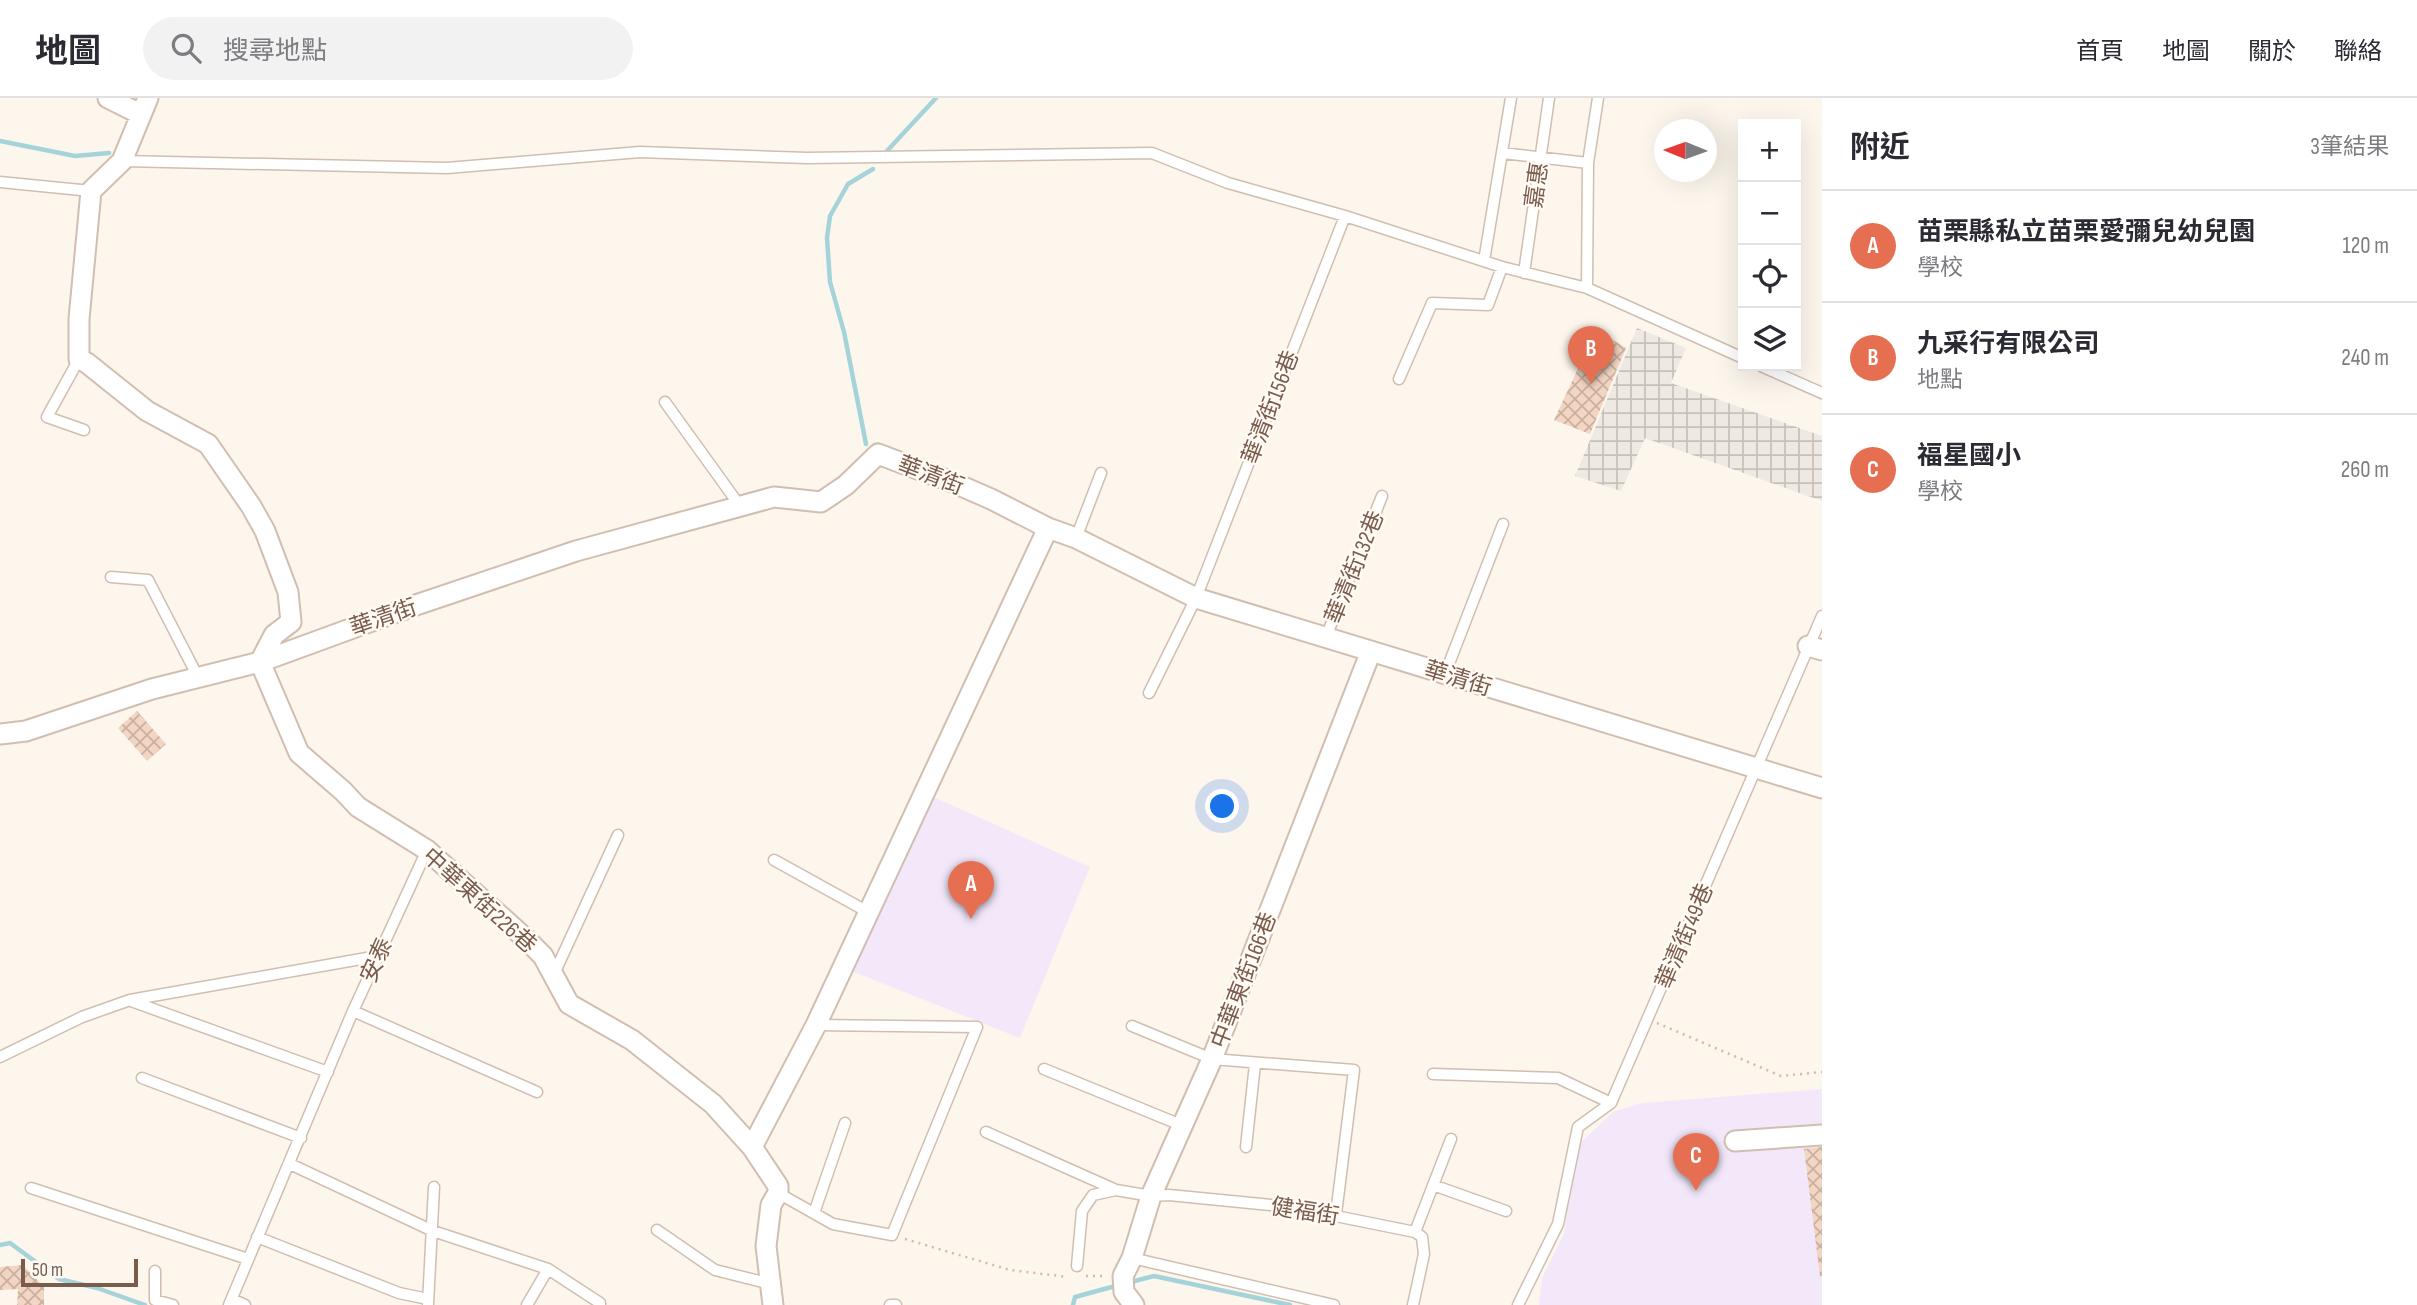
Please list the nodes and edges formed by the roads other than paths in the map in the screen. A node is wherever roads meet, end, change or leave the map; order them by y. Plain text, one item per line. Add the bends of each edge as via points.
1 (108, 98) edge
2 (1511, 98) edge
3 (1549, 98) edge
4 (1598, 98) edge
5 (144, 106) edge
6 (1503, 153) junction
7 (1540, 158) junction
8 (122, 161) junction
9 (1588, 163) junction
10 (0, 182) edge
11 (91, 191) junction
12 (1345, 216) junction
13 (1484, 261) junction
14 (1502, 267) junction
15 (1524, 273) junction
16 (1587, 288) junction
17 (1738, 356) edge
18 (79, 359) junction
19 (1772, 371) edge
20 (1399, 379) dead end
21 (1822, 393) edge
22 (665, 402) dead end
23 (85, 429) dead end
24 (1101, 473) dead end
25 (1382, 496) dead end
26 (741, 506) junction
27 (1503, 524) dead end
28 (1048, 527) junction
29 (1076, 538) junction
30 (111, 577) dead end
31 (1196, 598) junction
32 (1822, 616) edge
33 (1326, 637) junction
34 (1815, 648) edge
35 (1371, 651) junction
36 (260, 662) junction
37 (1445, 674) junction
38 (198, 677) junction
39 (1149, 693) dead end
40 (0, 734) edge
41 (1756, 769) junction
42 (1822, 788) edge
43 (618, 835) dead end
44 (427, 850) junction
45 (774, 860) dead end
46 (868, 912) junction
47 (378, 956) junction
48 (553, 976) junction
49 (130, 1000) junction
50 (353, 1011) junction
51 (817, 1026) junction
52 (1132, 1026) dead end
53 (0, 1057) edge
54 (1212, 1059) junction
55 (1255, 1064) junction
56 (1044, 1069) dead end
57 (328, 1072) junction
58 (1433, 1074) dead end
59 (142, 1078) dead end
60 (537, 1092) dead end
61 (1611, 1103) junction
62 (845, 1123) dead end
63 (1181, 1125) junction
64 (986, 1132) dead end
65 (1822, 1135) edge
66 (301, 1138) junction
67 (1451, 1139) dead end
68 (1734, 1141) dead end
69 (752, 1147) junction
70 (1246, 1147) dead end
71 (290, 1164) junction
72 (1433, 1185) junction
73 (434, 1187) dead end
74 (31, 1188) dead end
75 (1116, 1191) junction
76 (778, 1193) junction
77 (1151, 1196) junction
78 (1506, 1211) dead end
79 (814, 1213) junction
80 (1336, 1214) junction
81 (657, 1230) dead end
82 (433, 1231) junction
83 (1415, 1232) junction
84 (257, 1237) junction
85 (248, 1259) junction
86 (1077, 1266) dead end
87 (548, 1269) junction
88 (155, 1271) dead end
89 (1128, 1283) edge
90 (771, 1284) junction
91 (230, 1302) edge
92 (428, 1302) edge
93 (173, 1305) edge
94 (245, 1305) edge
95 (527, 1305) edge
96 (600, 1305) edge
97 (773, 1305) edge
98 (890, 1305) edge
99 (896, 1305) edge
100 (1334, 1305) edge
101 (1413, 1305) edge
102 (1518, 1305) edge

1 - 5 street
2 - 6 lane, 嘉惠
3 - 7 lane, 嘉惠
4 - 9 lane
5 - 8 street
6 - 7 lane
6 - 13 lane, 嘉惠
7 - 9 lane
7 - 15 lane, 嘉惠
8 - 11 street
8 - 12 lane via 447,168 640,152 807,158 1152,153 1228,183
9 - 16 lane
10 - 11 lane
11 - 18 street
12 - 13 lane
12 - 31 lane, 華清街156巷
13 - 14 lane
14 - 15 lane
14 - 20 lane via 1488,305 1433,303
15 - 16 lane
16 - 17 lane
18 - 23 lane via 47,417
18 - 36 street via 147,411 208,444 251,506 288,592 291,622 274,635
19 - 21 lane
22 - 26 lane
24 - 29 lane
25 - 33 lane, 華清街132巷
26 - 28 street, 華清街 via 774,498 821,502 878,454
26 - 36 street, 華清街 via 576,551
27 - 37 lane
28 - 29 street, 華清街
28 - 46 street
29 - 31 street, 華清街
30 - 38 lane via 148,580
31 - 33 street, 華清街
31 - 39 lane, 華清街156巷
32 - 34 lane, 華清街49巷
33 - 35 street, 華清街
34 - 41 lane, 華清街49巷
35 - 37 street, 華清街
35 - 54 street, 中華東街166巷
36 - 38 street, 華清街
36 - 44 street, 中華東街226巷 via 299,753 358,807
37 - 41 street, 華清街
38 - 40 street, 華清街 via 26,731
41 - 42 street, 華清街
41 - 61 lane, 華清街49巷
43 - 48 lane
44 - 47 lane, 安泰
44 - 48 street, 中華東街226巷 via 543,956
45 - 46 lane
46 - 51 street
47 - 49 lane
47 - 50 lane, 安泰
48 - 69 street, 中華東街226巷 via 569,1004 663,1063 713,1104
49 - 53 lane via 82,1017
49 - 57 lane
50 - 57 lane, 安泰
50 - 60 lane
51 - 69 street
51 - 79 lane via 977,1027 892,1235 833,1224
52 - 54 lane
54 - 55 lane
54 - 63 street, 中華東街166巷
55 - 70 lane
55 - 80 lane via 1354,1070
56 - 63 lane
57 - 66 lane, 安泰
58 - 61 lane via 1558,1078
59 - 66 lane
61 - 102 lane via 1578,1127 1558,1224
62 - 79 lane
63 - 77 street, 中華東街166巷
64 - 75 lane, 健福街
65 - 68 street
66 - 71 lane, 安泰
67 - 72 lane
69 - 76 street, 中華東街226巷
71 - 82 lane
71 - 84 lane, 安泰
72 - 78 lane
72 - 83 lane
73 - 82 lane
74 - 85 lane
75 - 77 lane, 健福街
75 - 86 lane via 1093,1195 1082,1211
76 - 79 lane
76 - 90 street via 771,1205 766,1246
77 - 80 lane, 健福街
77 - 89 street, 中華東街166巷
80 - 83 lane, 健福街
81 - 90 lane via 715,1270
82 - 87 lane
82 - 92 lane
83 - 101 lane via 1422,1237 1424,1254
84 - 85 lane, 安泰
84 - 92 lane
85 - 91 lane, 安泰
87 - 95 lane
87 - 96 lane
88 - 93 lane via 155,1300
89 - 100 lane
90 - 97 street
91 - 94 lane, 安泰
98 - 99 lane

